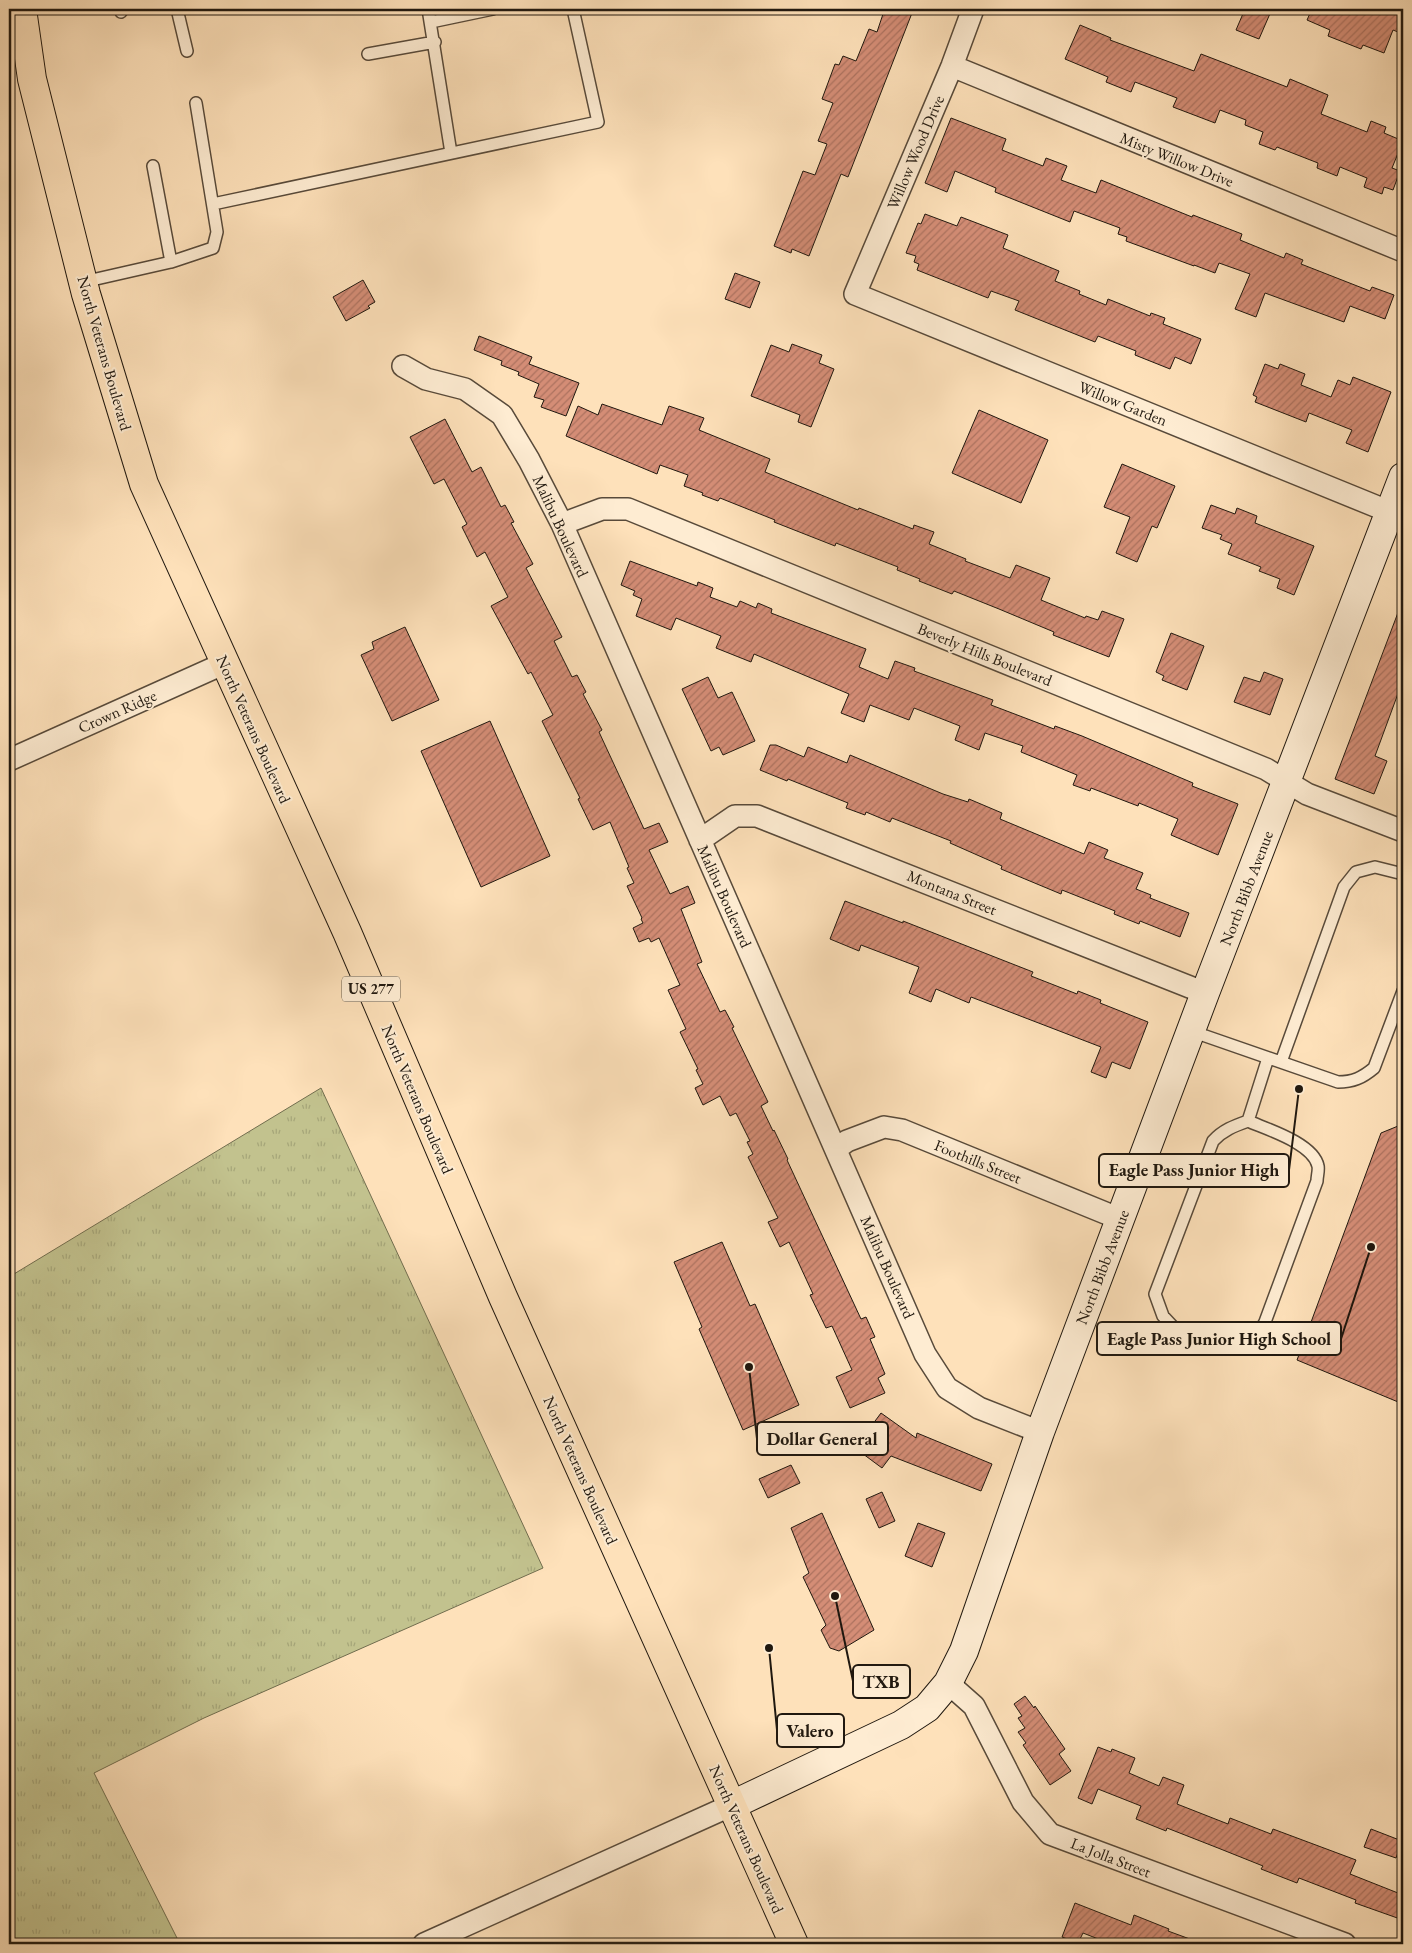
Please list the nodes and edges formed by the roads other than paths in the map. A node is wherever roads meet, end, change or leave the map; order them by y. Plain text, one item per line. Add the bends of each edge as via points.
1 (22, 9) edge
2 (177, 9) edge
3 (428, 9) edge
4 (493, 9) edge
5 (573, 9) edge
6 (973, 9) edge
7 (431, 22) junction
8 (434, 42) junction
9 (187, 51) dead end
10 (368, 54) dead end
11 (952, 66) junction
12 (196, 103) dead end
13 (451, 153) junction
14 (153, 166) dead end
15 (213, 204) junction
16 (1403, 252) edge
17 (171, 262) junction
18 (83, 282) junction
19 (855, 294) joint
20 (403, 366) dead end
21 (1403, 477) edge
22 (1390, 512) junction
23 (562, 524) junction
24 (225, 663) junction
25 (9, 760) edge
26 (1287, 782) junction
27 (1403, 831) edge
28 (700, 840) junction
29 (1403, 874) edge
30 (1403, 991) edge
31 (1206, 993) junction
32 (1191, 1031) junction
33 (1268, 1058) junction
34 (1280, 1062) junction
35 (1248, 1121) junction
36 (836, 1149) junction
37 (1120, 1219) junction
38 (1040, 1432) junction
39 (948, 1684) junction
40 (732, 1805) junction
41 (424, 1944) edge
42 (794, 1944) edge
43 (1345, 1944) edge

1 - 18 highway, North Veterans Boulevard / US 277 via 32,79
2 - 9 lane
3 - 7 lane
4 - 7 lane
5 - 13 lane via 598,122
6 - 11 street, Willow Wood Drive
7 - 8 lane
8 - 10 lane
8 - 13 lane
11 - 16 street, Misty Willow Drive
11 - 19 street, Willow Wood Drive
12 - 15 lane
13 - 15 lane
14 - 17 lane
15 - 17 lane via 217,232 213,248
17 - 18 lane
18 - 24 highway, North Veterans Boulevard / US 277 via 144,484
19 - 22 street, Willow Garden
20 - 23 street, Malibu Boulevard via 426,378 465,389 502,415
21 - 22 main road, North Bibb Avenue
22 - 26 main road, North Bibb Avenue
23 - 26 street, Beverly Hills Boulevard via 602,509 628,509 1266,769
23 - 28 street, Malibu Boulevard
24 - 25 street, Crown Ridge
24 - 40 highway, North Veterans Boulevard / US 277 via 347,932 503,1297
26 - 27 street, Beverly Hills Boulevard via 1308,794
26 - 31 main road, North Bibb Avenue
28 - 31 street, Montana Street via 735,816 757,816
28 - 36 street, Malibu Boulevard
29 - 34 lane via 1376,866 1356,872 1344,887
30 - 34 lane via 1374,1068 1363,1076 1352,1082 1338,1082
31 - 32 main road, North Bibb Avenue
32 - 33 lane
32 - 37 main road, North Bibb Avenue
33 - 34 lane
33 - 35 lane
35 - 35 lane via 1220,1133 1213,1141 1155,1294 1162,1316 1178,1332 1225,1349 1240,1348 1257,1336 1265,1322 1317,1181 1318,1165 1308,1151 1291,1138
36 - 37 street, Foothills Street via 884,1126 902,1130
36 - 38 street, Malibu Boulevard via 925,1354 947,1388 979,1408
37 - 38 main road, North Bibb Avenue
38 - 39 main road, North Bibb Avenue via 964,1651
39 - 40 main road, North Bibb Avenue via 927,1708 901,1725
39 - 43 street, La Jolla Street via 974,1706 1023,1802 1050,1834
40 - 41 street
40 - 42 highway, North Veterans Boulevard / US 277

